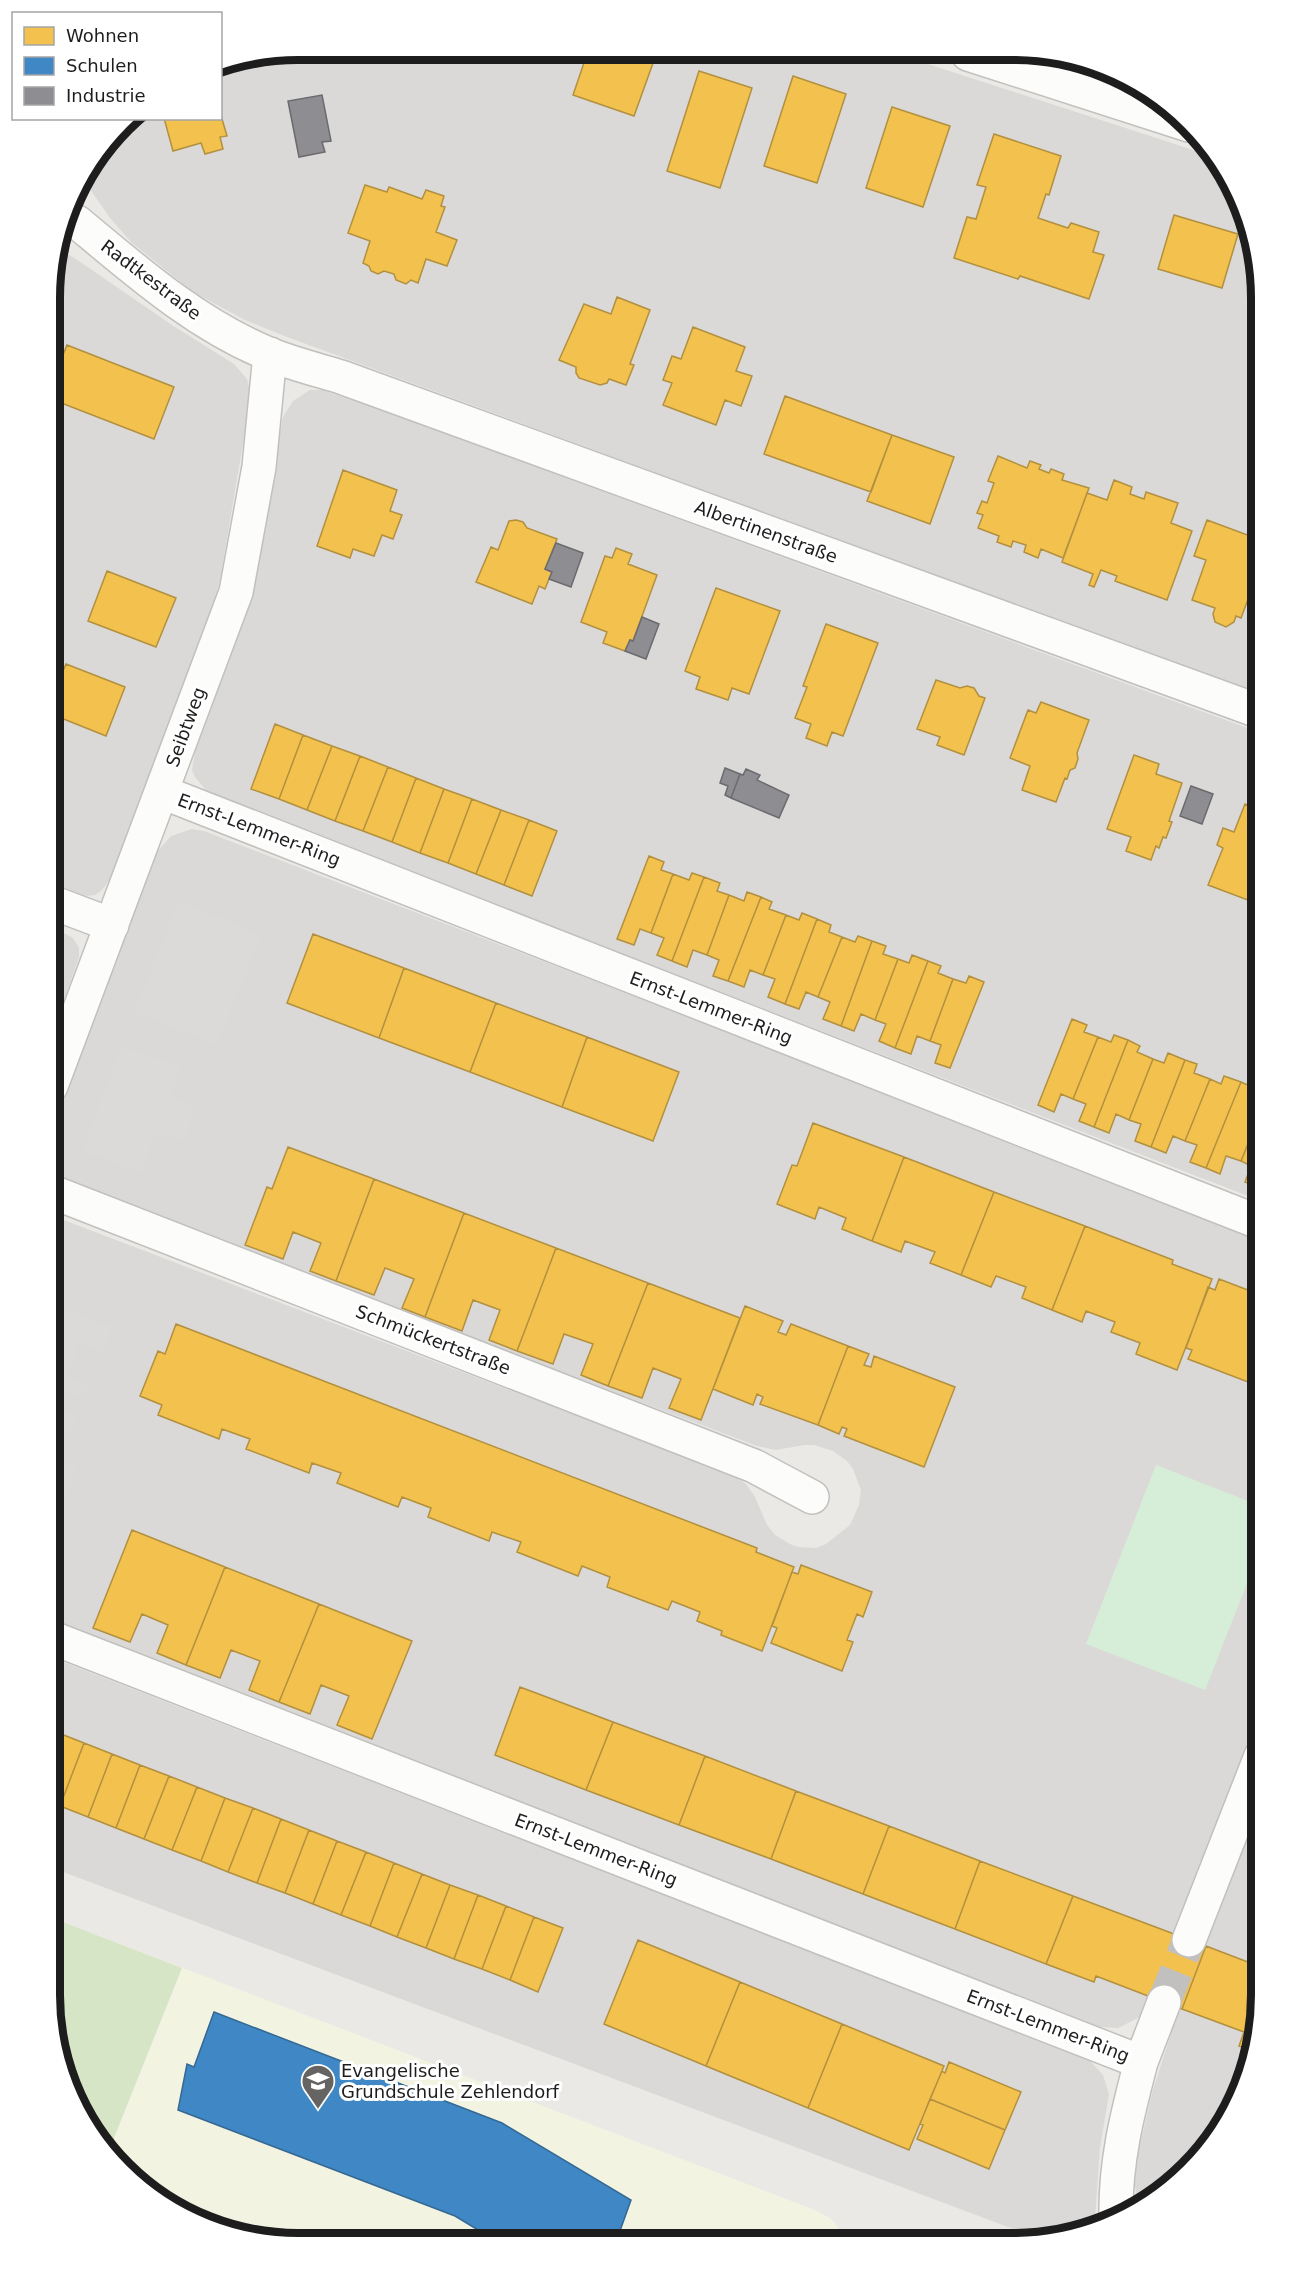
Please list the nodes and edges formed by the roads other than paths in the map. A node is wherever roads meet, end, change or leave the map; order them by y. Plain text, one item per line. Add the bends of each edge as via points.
1 (987, 60) edge
2 (1170, 119) edge
3 (74, 219) edge
4 (270, 354) junction
5 (1251, 708) edge
6 (162, 792) junction
7 (60, 905) edge
8 (112, 925) junction
9 (60, 1062) edge
10 (60, 1195) edge
11 (1251, 1219) edge
12 (812, 1497) dead end
13 (60, 1641) edge
14 (1251, 1782) edge
15 (1189, 1940) tunnel mouth
16 (1164, 2002) tunnel mouth
17 (1141, 2062) junction
18 (1116, 2209) edge

1 - 2 street
3 - 4 street, Radtkestraße via 155,287 211,325
4 - 5 street, Albertinenstraße
4 - 6 street, Seibtweg via 258,467 236,592
6 - 8 street, Seibtweg
6 - 11 street, Ernst-Lemmer-Ring
7 - 8 street
8 - 9 street, Seibtweg
10 - 12 street, Schmückertstraße via 747,1463
13 - 17 street, Ernst-Lemmer-Ring
14 - 15 street
16 - 17 street, Ernst-Lemmer-Ring
17 - 18 street, Ernst-Lemmer-Ring via 1125,2122 1116,2179

